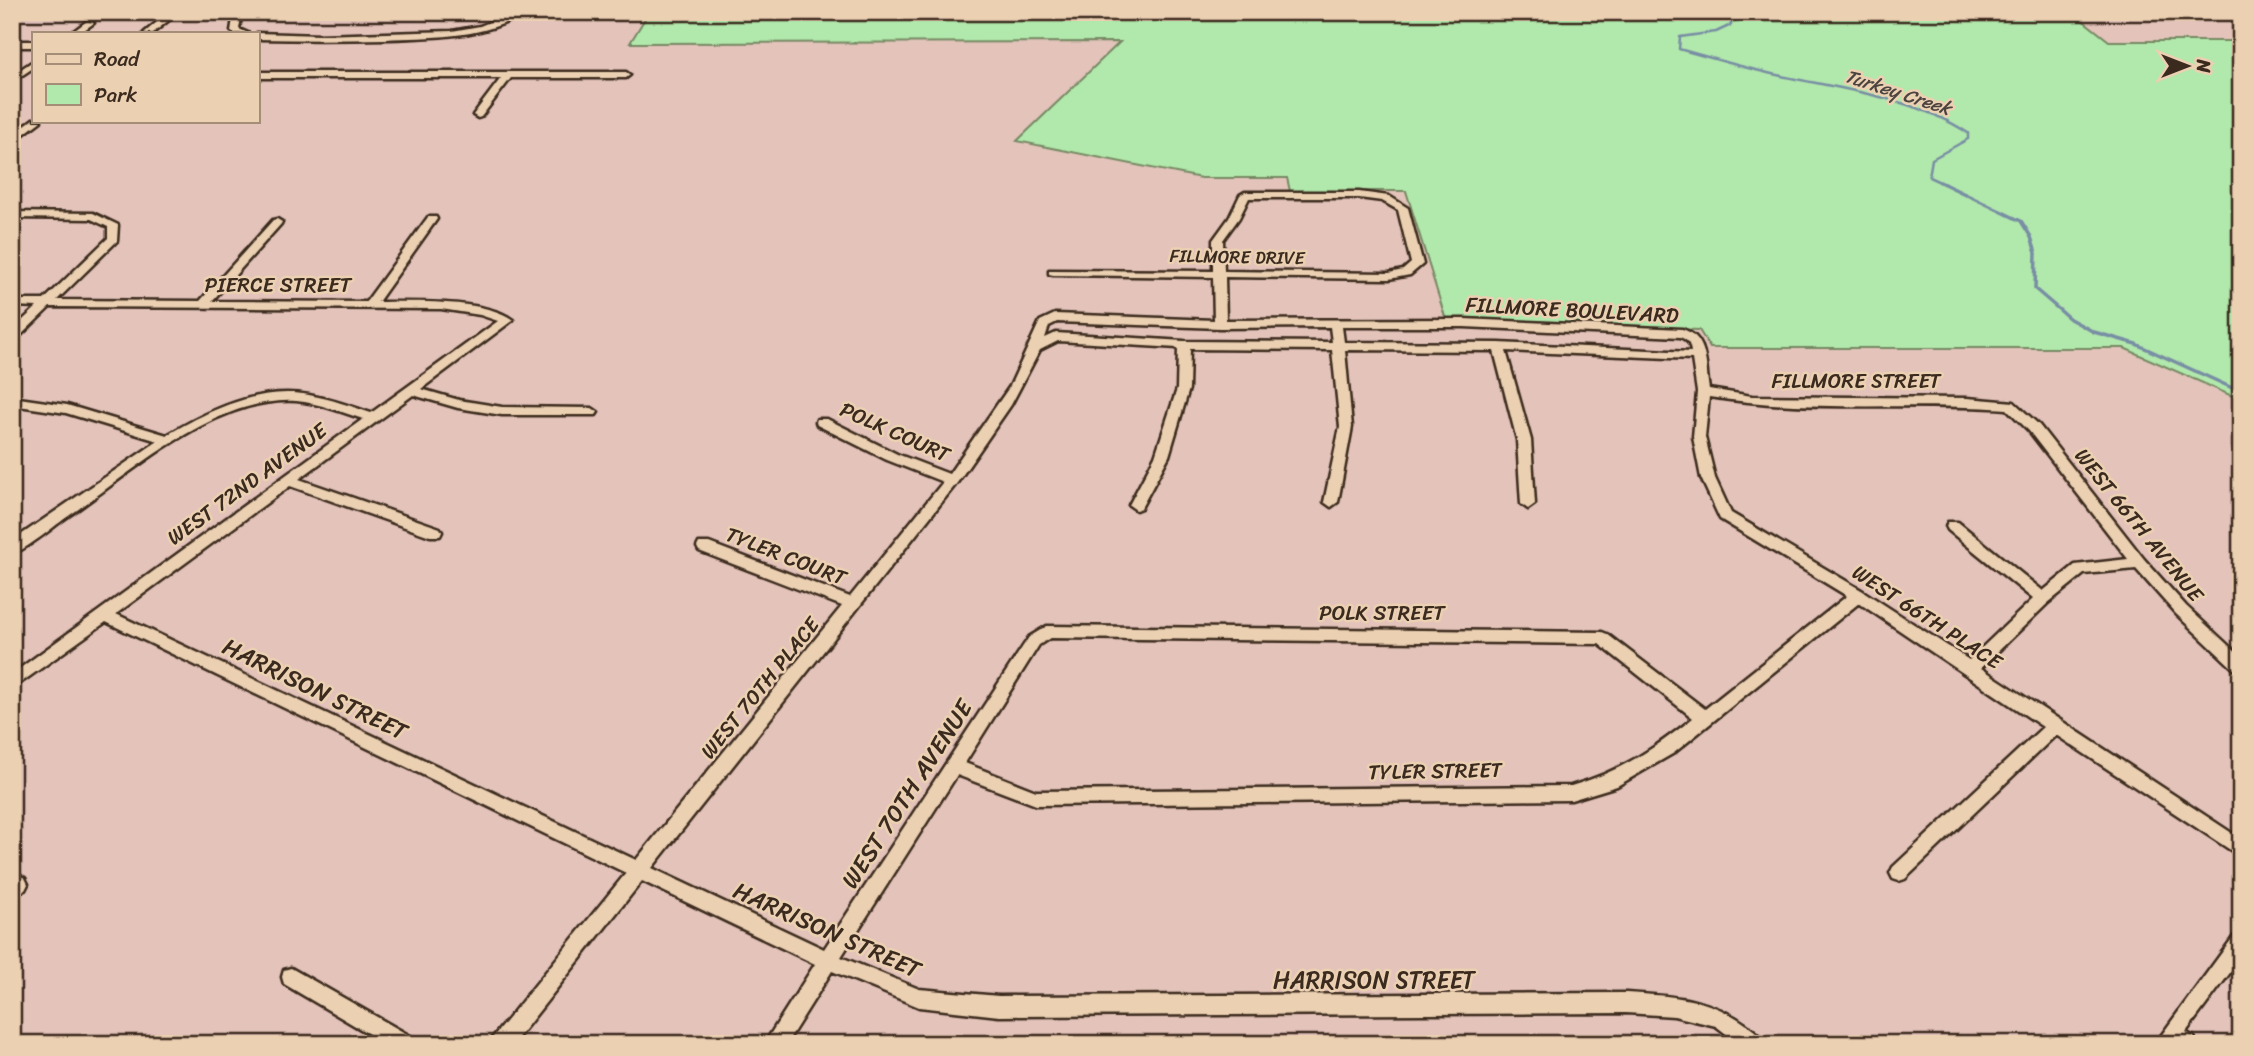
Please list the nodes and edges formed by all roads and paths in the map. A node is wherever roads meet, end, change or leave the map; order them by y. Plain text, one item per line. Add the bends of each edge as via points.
1 (175, 12) edge
2 (238, 12) edge
3 (522, 12) edge
4 (90, 23) dead end
5 (76, 32) edge
6 (149, 32) edge
7 (240, 32) edge
8 (259, 36) edge
9 (12, 44) edge
10 (32, 44) edge
11 (32, 65) edge
12 (259, 75) edge
13 (508, 75) junction
14 (626, 75) dead end
15 (12, 79) edge
16 (478, 115) dead end
17 (35, 122) edge
18 (12, 140) edge
19 (12, 215) edge
20 (432, 219) dead end
21 (277, 222) dead end
22 (1053, 272) dead end
23 (1217, 275) junction
24 (12, 303) edge
25 (48, 303) junction
26 (203, 304) junction
27 (370, 305) junction
28 (507, 320) joint
29 (1220, 324) junction
30 (1335, 324) junction
31 (12, 337) edge
32 (1184, 345) junction
33 (1037, 346) junction
34 (1339, 346) junction
35 (1499, 347) junction
36 (1698, 356) junction
37 (410, 390) junction
38 (1703, 392) junction
39 (12, 401) edge
40 (2010, 405) joint
41 (592, 412) dead end
42 (373, 418) junction
43 (822, 422) dead end
44 (169, 440) junction
45 (952, 480) junction
46 (288, 481) junction
47 (1331, 502) dead end
48 (1528, 504) dead end
49 (1136, 505) dead end
50 (1953, 526) dead end
51 (435, 532) dead end
52 (14, 544) edge
53 (704, 547) dead end
54 (2139, 563) junction
55 (1858, 595) junction
56 (2043, 599) junction
57 (854, 605) junction
58 (104, 615) junction
59 (1034, 641) joint
60 (2241, 667) edge
61 (1969, 670) junction
62 (12, 683) edge
63 (1704, 718) junction
64 (2056, 726) junction
65 (954, 766) junction
66 (2241, 849) edge
67 (639, 872) junction
68 (1899, 873) dead end
69 (2241, 942) edge
70 (829, 961) junction
71 (291, 978) dead end
72 (2175, 1040) edge
73 (405, 1044) edge
74 (500, 1044) edge
75 (774, 1044) edge
76 (1756, 1044) edge

1 - 6 street
2 - 7 street via 235,31
3 - 8 street via 452,34
4 - 5 street
9 - 10 street
11 - 15 street
12 - 13 street
13 - 14 street
13 - 16 street
17 - 18 street
19 - 25 street via 93,216 113,225 113,239
20 - 27 street
21 - 26 street
22 - 23 street, FILLMORE DRIVE
23 - 23 street, FILLMORE DRIVE via 1389,276 1406,273 1417,264 1404,208 1385,198 1257,194 1245,195 1218,240
23 - 29 street
24 - 25 street, PIERCE STREET
25 - 26 street, PIERCE STREET
25 - 31 street
26 - 27 street, PIERCE STREET
27 - 28 street, PIERCE STREET via 441,306
28 - 37 street, WEST 72ND AVENUE
29 - 30 street, FILLMORE BOULEVARD
29 - 33 street, FILLMORE BOULEVARD via 1055,318 1044,324
30 - 34 street
30 - 36 street, FILLMORE BOULEVARD via 1464,323 1682,333 1690,336
32 - 33 street, FILLMORE BOULEVARD via 1056,337
32 - 34 street, FILLMORE BOULEVARD
32 - 49 street via 1183,389 1162,456
33 - 45 street, WEST 70TH PLACE via 1014,392
34 - 35 street, FILLMORE BOULEVARD
34 - 47 street via 1346,427
35 - 36 street, FILLMORE BOULEVARD
35 - 48 street via 1524,440
36 - 38 street, WEST 66TH PLACE
37 - 41 street via 502,411
37 - 42 street, WEST 72ND AVENUE
38 - 40 street, FILLMORE STREET via 1752,400
38 - 55 street, WEST 66TH PLACE via 1699,437 1708,478 1725,516
39 - 44 street via 67,409
40 - 54 street, WEST 66TH AVENUE via 2034,428
42 - 44 street via 313,399 285,397 244,402
42 - 46 street, WEST 72ND AVENUE
43 - 45 street, POLK COURT
44 - 52 street
45 - 57 street, WEST 70TH PLACE
46 - 51 street
46 - 58 street, WEST 72ND AVENUE
50 - 56 street
53 - 57 street, TYLER COURT
54 - 56 street via 2080,569
54 - 60 street, WEST 66TH AVENUE via 2180,610
55 - 61 street, WEST 66TH PLACE
55 - 63 street, TYLER STREET
56 - 61 street
57 - 67 street, WEST 70TH PLACE
58 - 62 street, WEST 72ND AVENUE
58 - 67 street, HARRISON STREET
59 - 63 street, POLK STREET via 1047,632 1602,638
59 - 65 street, WEST 70TH AVENUE
61 - 64 street, WEST 66TH PLACE
63 - 65 street, TYLER STREET via 1668,748 1611,781 1571,793 1036,797
64 - 66 street, WEST 66TH PLACE
64 - 68 street
65 - 70 street, WEST 70TH AVENUE
67 - 70 street, HARRISON STREET
67 - 74 street, WEST 70TH PLACE
69 - 72 street
70 - 75 street, WEST 70TH AVENUE
70 - 76 street, HARRISON STREET via 919,998 999,1006 1674,1006 1721,1018
71 - 73 street

